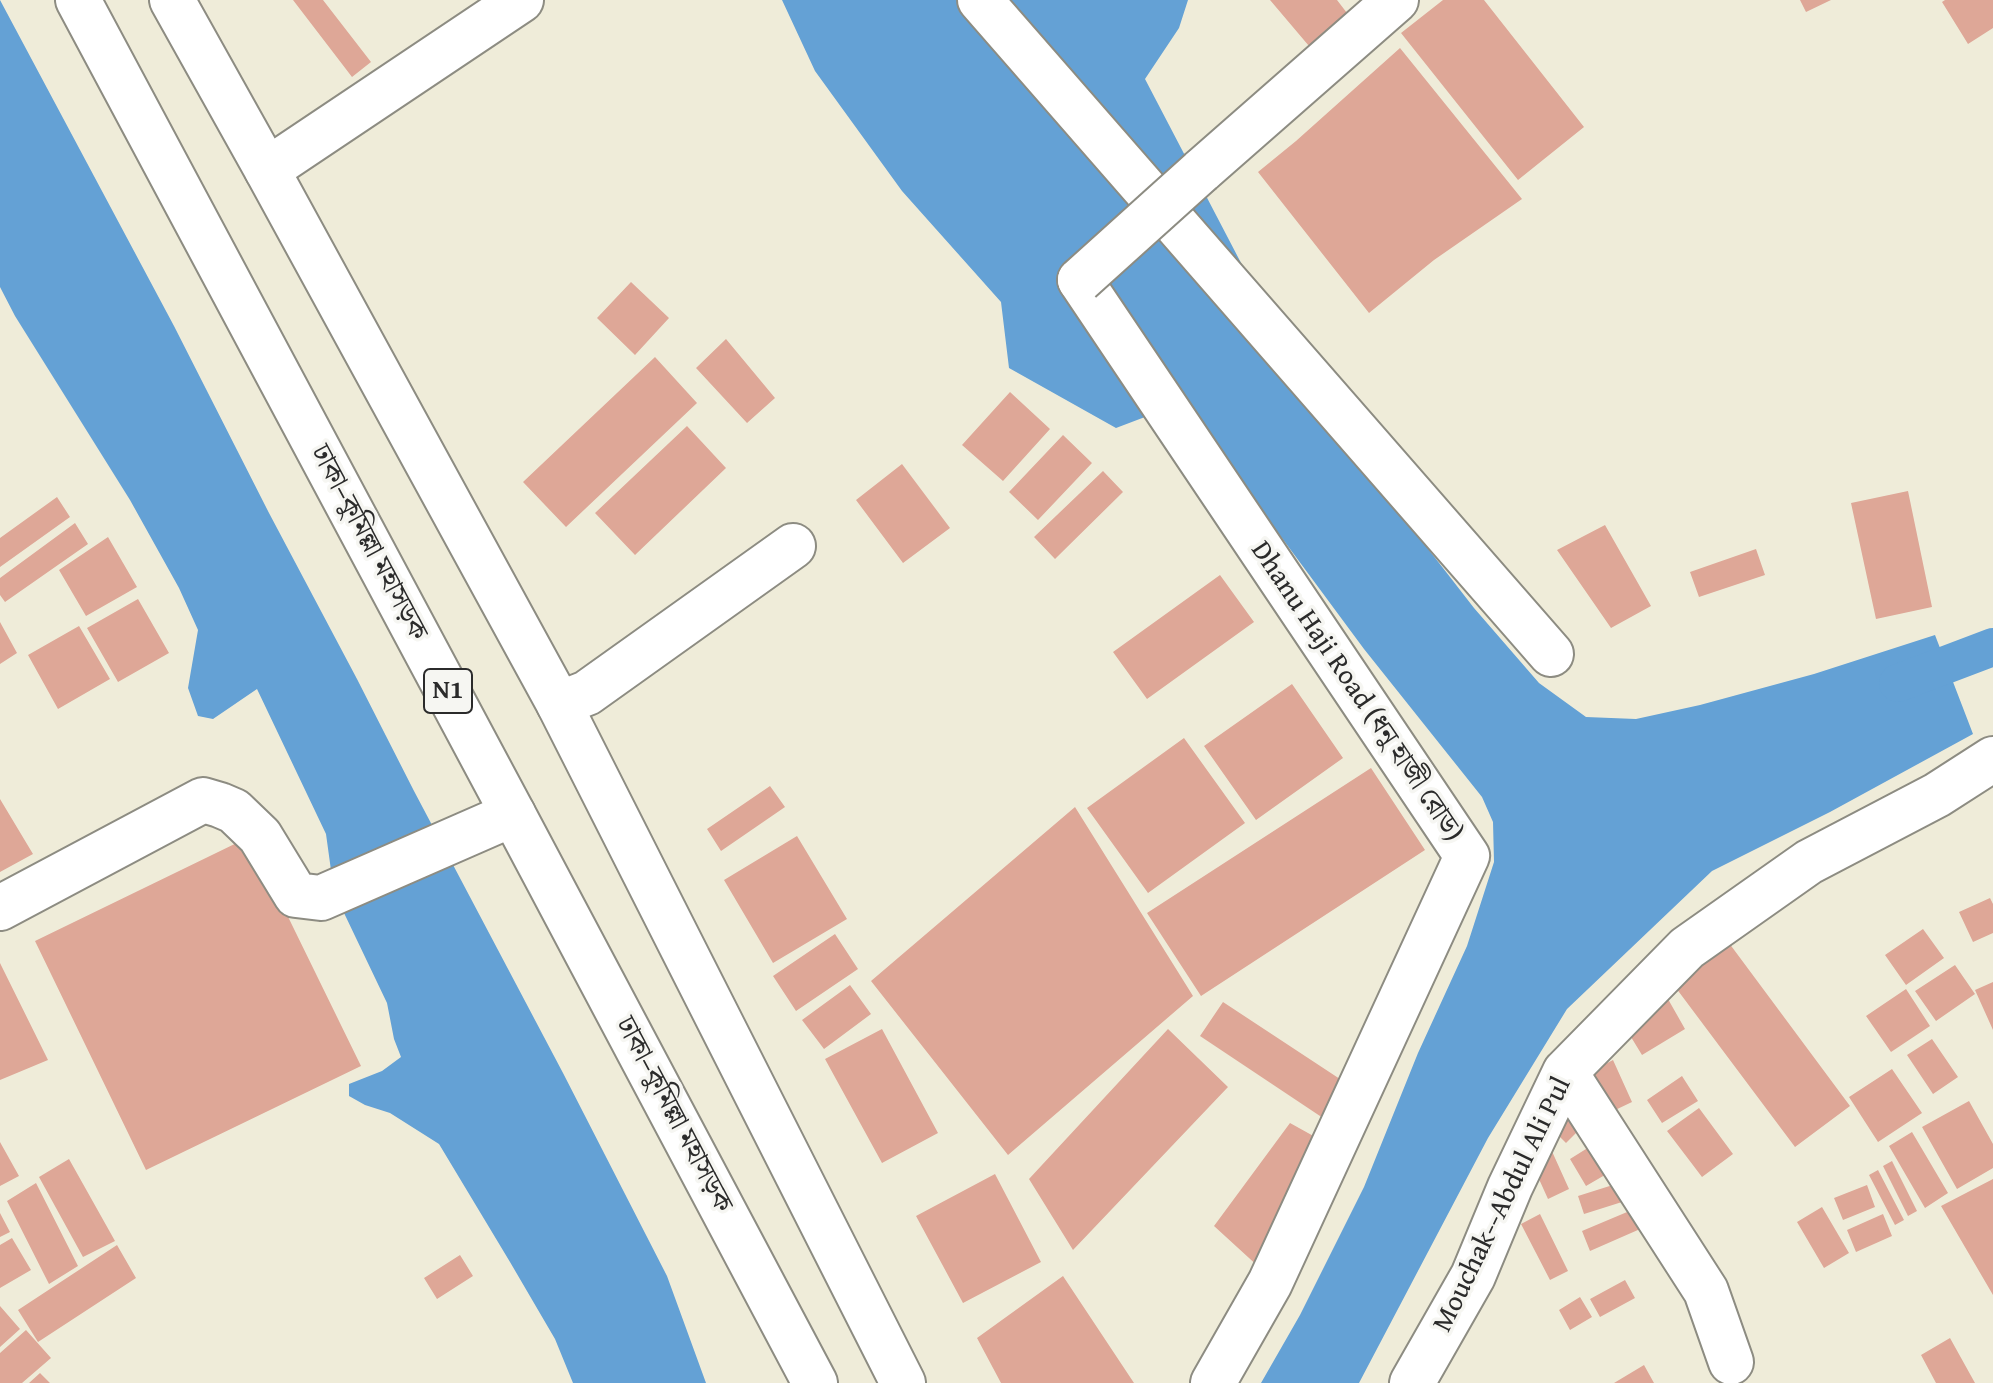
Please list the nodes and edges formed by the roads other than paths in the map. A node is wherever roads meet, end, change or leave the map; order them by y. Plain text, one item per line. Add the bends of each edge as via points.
1 (78, 0) edge
2 (172, 0) edge
3 (521, 0) edge
4 (980, 0) edge
5 (1396, 0) edge
6 (267, 170) junction
7 (793, 546) dead end
8 (1551, 654) dead end
9 (559, 704) junction
10 (1993, 759) edge
11 (513, 814) junction
12 (0, 908) edge
13 (1565, 1072) junction
14 (1731, 1362) dead end
15 (815, 1383) edge
16 (903, 1383) edge
17 (1213, 1383) edge
18 (1412, 1383) edge

1 - 11 main road, ঢাকা–কুমিল্লা মহাসড়ক / N1
2 - 6 main road
3 - 6 main road
4 - 8 main road
5 - 17 main road, Dhanu Haji Road (ধনু হাজী রোড), bridge via 1080,280 1467,856 1270,1283
6 - 9 main road
7 - 9 main road via 587,693
9 - 16 main road
10 - 13 main road, Mouchak--Abdul Ali Pul via 1937,795 1809,862 1687,948
11 - 12 main road via 321,898 296,895 260,836 234,811 203,800
11 - 15 main road, ঢাকা–কুমিল্লা মহাসড়ক / N1
13 - 14 main road via 1706,1291
13 - 18 main road, Mouchak--Abdul Ali Pul via 1473,1276

